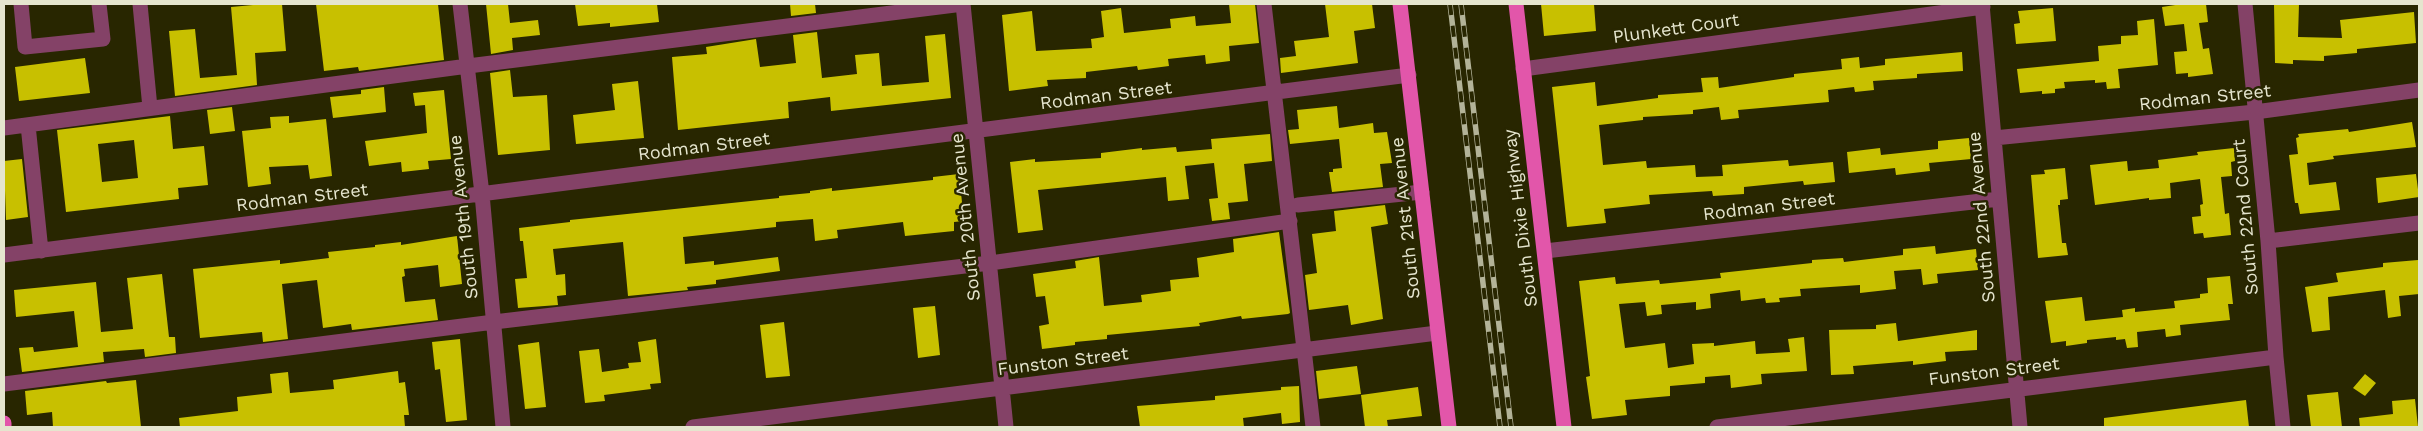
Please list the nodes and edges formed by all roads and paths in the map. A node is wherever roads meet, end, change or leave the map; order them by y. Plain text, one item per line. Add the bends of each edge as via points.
1 (20, 4) edge
2 (99, 4) edge
3 (140, 4) edge
4 (460, 4) edge
5 (963, 4) edge
6 (1264, 4) edge
7 (1400, 4) edge
8 (1516, 4) edge
9 (2245, 4) edge
10 (1982, 6) edge
11 (468, 66) junction
12 (1523, 69) junction
13 (1409, 75) junction
14 (2419, 90) edge
15 (1275, 92) junction
16 (150, 108) junction
17 (2255, 112) junction
18 (28, 125) junction
19 (4, 128) edge
20 (977, 131) junction
21 (1994, 138) junction
22 (1422, 192) junction
23 (482, 194) junction
24 (1998, 199) junction
25 (1298, 205) dead end
26 (1290, 221) junction
27 (2419, 223) edge
28 (2268, 241) junction
29 (41, 251) junction
30 (1544, 251) junction
31 (4, 255) edge
32 (990, 262) junction
33 (494, 322) junction
34 (1437, 333) junction
35 (1304, 350) junction
36 (2276, 357) junction
37 (4, 384) edge
38 (1002, 388) junction
39 (2016, 388) junction
40 (4, 423) edge
41 (4, 427) edge
42 (502, 427) edge
43 (693, 427) edge
44 (1006, 427) edge
45 (1313, 427) edge
46 (1449, 427) edge
47 (1564, 427) edge
48 (1717, 427) edge
49 (2020, 427) edge
50 (2283, 427) edge

1 - 2 street via 25,47 103,38
3 - 16 street
4 - 11 street, South 19th Avenue
5 - 11 street
5 - 20 street, South 20th Avenue
6 - 15 street
7 - 13 main road, South 21st Avenue
8 - 12 main road, South Dixie Highway
9 - 17 street, South 22nd Court
10 - 12 street, Plunkett Court
10 - 21 street, South 22nd Avenue
11 - 16 street
11 - 23 street, South 19th Avenue
12 - 30 main road, South Dixie Highway
13 - 15 street, Rodman Street
13 - 22 main road, South 21st Avenue
14 - 17 street, Rodman Street
15 - 20 street, Rodman Street
15 - 26 street
16 - 18 street
17 - 21 street, Rodman Street
17 - 28 street, South 22nd Court
18 - 19 street
18 - 29 street
20 - 23 street, Rodman Street
20 - 32 street, South 20th Avenue
21 - 24 street, South 22nd Avenue
22 - 25 street
22 - 34 main road, South 21st Avenue
23 - 29 street, Rodman Street
23 - 33 street, South 19th Avenue
24 - 30 street, Rodman Street
24 - 39 street, South 22nd Avenue
26 - 32 street
26 - 35 street
27 - 28 street
28 - 36 street, South 22nd Court
29 - 31 street, Rodman Street
30 - 47 main road, South Dixie Highway
32 - 33 street
32 - 38 street, South 20th Avenue
33 - 37 street
33 - 42 street, South 19th Avenue
34 - 35 street, Funston Street
34 - 46 main road, South 21st Avenue
35 - 38 street, Funston Street
35 - 45 street
36 - 39 street, Funston Street
36 - 50 street, South 22nd Court
38 - 43 street, Funston Street
38 - 44 street, South 20th Avenue
39 - 48 street, Funston Street
39 - 49 street, South 22nd Avenue
40 - 41 main road

